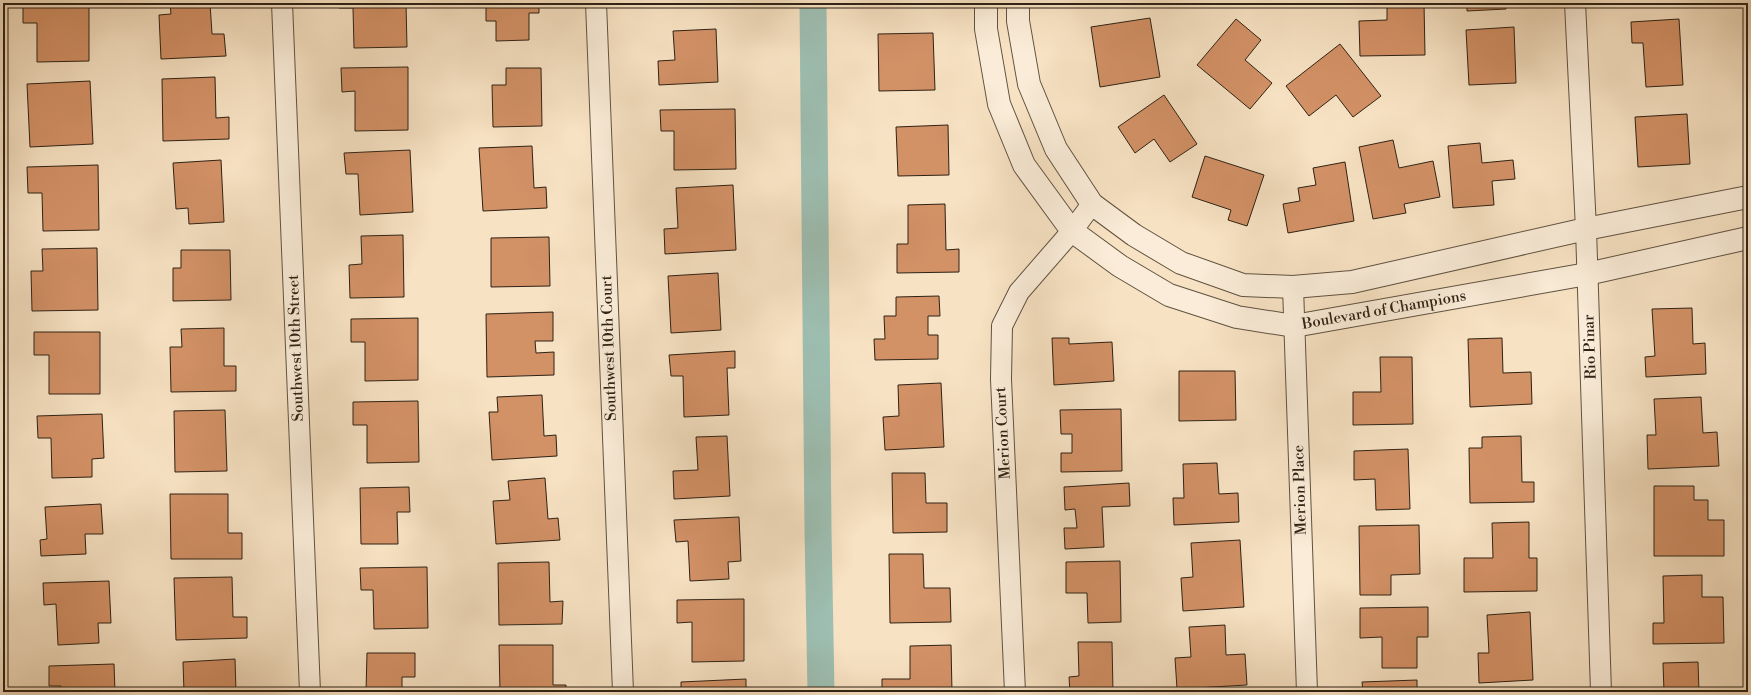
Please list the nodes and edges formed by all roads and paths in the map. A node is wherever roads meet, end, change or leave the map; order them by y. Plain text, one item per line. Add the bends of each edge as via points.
1 (282, 3) edge
2 (596, 3) edge
3 (986, 3) edge
4 (1018, 3) edge
5 (1575, 3) edge
6 (1748, 197) edge
7 (1092, 204) junction
8 (1586, 229) junction
9 (1072, 230) junction
10 (1748, 238) edge
11 (1587, 274) junction
12 (1293, 287) junction
13 (1294, 326) junction
14 (310, 692) edge
15 (623, 692) edge
16 (1015, 692) edge
17 (1307, 692) edge
18 (1601, 692) edge

1 - 14 street, Southwest 10th Street
2 - 15 street, Southwest 10th Court
3 - 9 street, Boulevard of Champions via 986,29 999,104 1024,164
4 - 7 street via 1018,21 1029,84 1056,149
5 - 8 street, Rio Pinar
6 - 8 street
7 - 9 street, Merion Court
7 - 12 street via 1134,235 1181,263 1243,285
8 - 11 street, Rio Pinar
8 - 12 street via 1352,282
9 - 13 street, Boulevard of Champions via 1120,266 1169,295 1237,317
9 - 16 street, Merion Court via 1019,292 1002,326 1001,380
10 - 11 street, Boulevard of Champions
11 - 13 street, Boulevard of Champions
11 - 18 street, Rio Pinar
12 - 13 street, Merion Place
13 - 17 street, Merion Place

